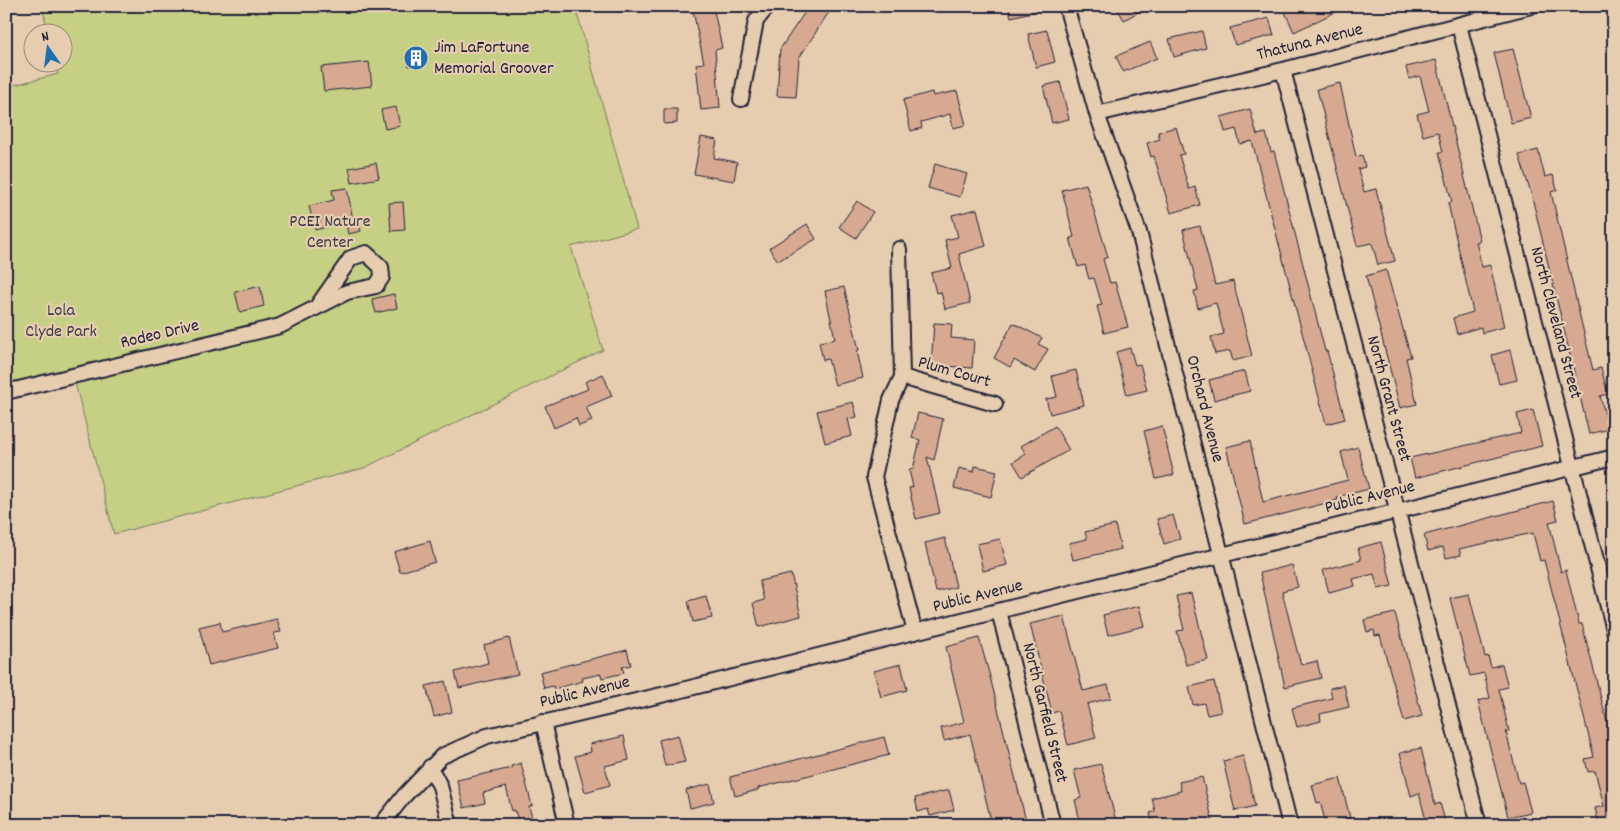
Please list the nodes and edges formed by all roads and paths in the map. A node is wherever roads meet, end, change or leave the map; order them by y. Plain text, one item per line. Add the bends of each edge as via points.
1 (751, 6) edge
2 (768, 6) edge
3 (1066, 6) edge
4 (1531, 6) edge
5 (756, 20) junction
6 (1458, 25) junction
7 (1283, 70) junction
8 (741, 99) dead end
9 (1097, 114) junction
10 (898, 249) dead end
11 (318, 305) junction
12 (902, 377) junction
13 (6, 392) edge
14 (995, 404) dead end
15 (1614, 456) edge
16 (1572, 466) junction
17 (1398, 511) junction
18 (1222, 555) junction
19 (998, 611) junction
20 (1614, 630) edge
21 (915, 632) junction
22 (543, 722) junction
23 (430, 766) junction
24 (381, 825) edge
25 (450, 825) edge
26 (567, 825) edge
27 (1053, 825) edge
28 (1290, 825) edge
29 (1479, 825) edge

1 - 5 street
2 - 5 street
3 - 9 street, Orchard Avenue
4 - 6 street, Thatuna Avenue
5 - 8 street
6 - 7 street, Thatuna Avenue
6 - 16 street, North Cleveland Street
7 - 9 street, Thatuna Avenue
7 - 17 street, North Grant Street
9 - 18 street, Orchard Avenue via 1139,232
10 - 12 street
11 - 11 street, Rodeo Drive via 347,292 376,286 382,277 381,268 366,254 351,258
11 - 13 street, Rodeo Drive via 280,326
12 - 14 street, Plum Court
12 - 21 street via 889,409 874,477
15 - 16 street, Public Avenue
16 - 17 street, Public Avenue
16 - 20 street, North Cleveland Street
17 - 18 street, Public Avenue
17 - 29 street, North Grant Street
18 - 19 street, Public Avenue
18 - 28 street, Orchard Avenue
19 - 21 street, Public Avenue
19 - 27 street, North Garfield Street
21 - 22 street, Public Avenue via 670,694
22 - 23 street, Public Avenue via 474,740 442,756
22 - 26 street
23 - 24 street, Public Avenue
23 - 25 street via 440,786

